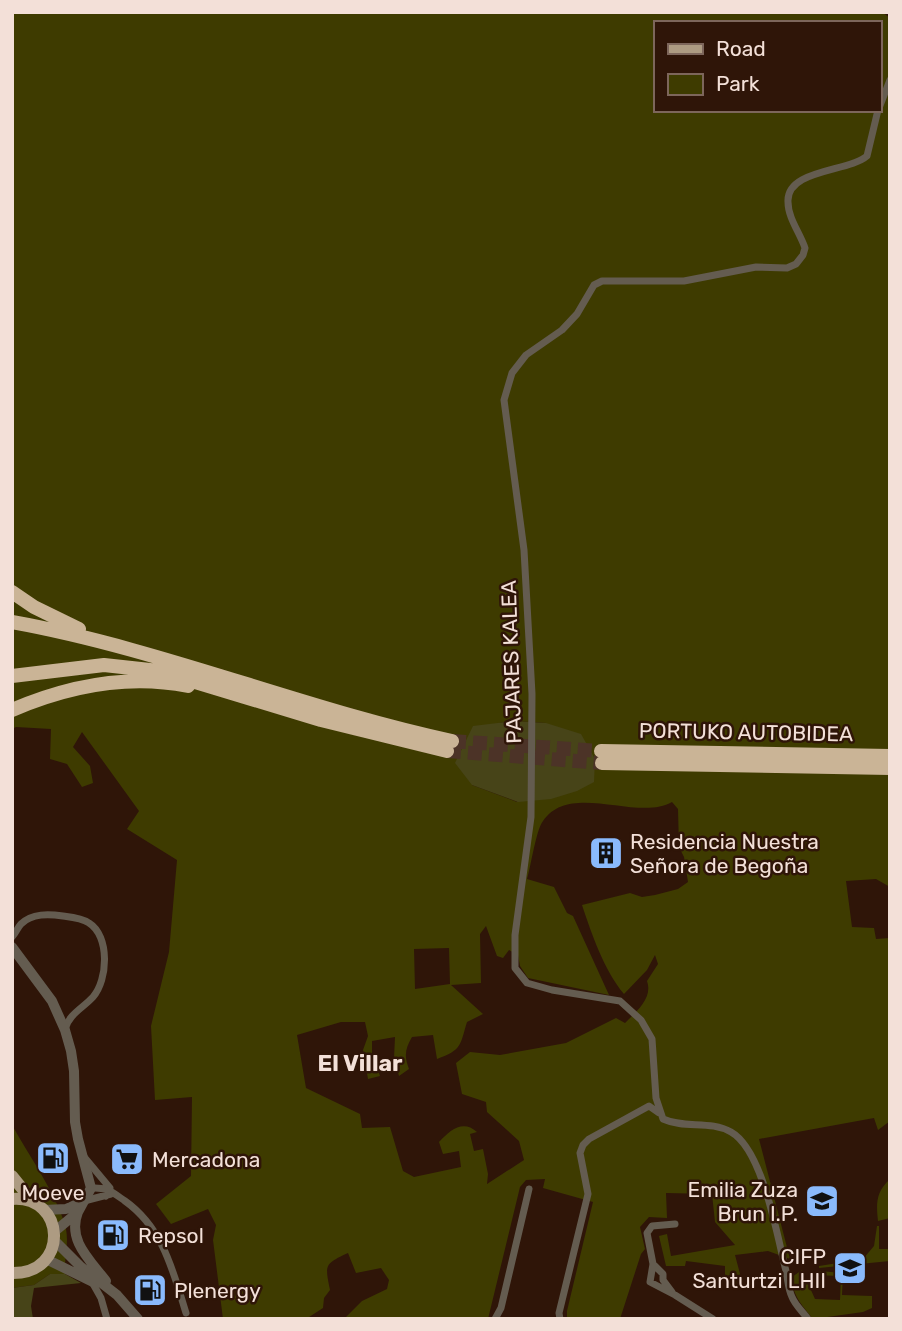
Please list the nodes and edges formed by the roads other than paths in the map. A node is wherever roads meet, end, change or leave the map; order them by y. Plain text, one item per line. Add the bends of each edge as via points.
1 (890, 80) edge
2 (881, 105) edge
3 (878, 112) edge
4 (12, 592) edge
5 (12, 622) edge
6 (139, 652) junction
7 (12, 676) edge
8 (229, 694) junction
9 (12, 710) edge
10 (890, 755) edge
11 (890, 768) edge
12 (16, 924) edge
13 (12, 937) edge
14 (12, 947) edge
15 (65, 1030) junction
16 (656, 1098) junction
17 (649, 1106) junction
18 (663, 1119) junction
19 (80, 1152) junction
20 (15, 1179) edge
21 (91, 1188) junction
22 (529, 1189) dead end
23 (110, 1192) junction
24 (12, 1199) edge
25 (84, 1201) junction
26 (39, 1206) junction
27 (78, 1212) junction
28 (675, 1224) dead end
29 (54, 1236) junction
30 (46, 1259) junction
31 (653, 1264) junction
32 (12, 1273) edge
33 (93, 1282) junction
34 (675, 1295) junction
35 (101, 1298) junction
36 (118, 1301) junction
37 (500, 1308) junction
38 (186, 1313) dead end
39 (106, 1315) edge
40 (138, 1319) edge
41 (495, 1319) edge
42 (501, 1319) edge
43 (560, 1319) edge
44 (713, 1319) edge
45 (808, 1319) edge

1 - 2 street, PAJARES KALEA
3 - 16 street, PAJARES KALEA via 867,156 803,179 789,194 804,248 796,264 684,281 602,281 594,285 562,330 526,355 513,373 504,400 524,550 532,694 531,817 515,968 527,983 621,1001 652,1039
4 - 6 highway via 57,620
5 - 6 highway
6 - 8 highway via 449,746 321,720
7 - 8 highway via 85,666 130,667 178,675
8 - 9 highway via 151,681 117,682 57,692
10 - 11 highway, PORTUKO AUTOBIDEA via 602,757
12 - 13 street
12 - 15 street via 39,915 60,915 90,923 102,938 100,985
14 - 15 street via 52,1001
15 - 19 street via 74,1071
16 - 17 street
16 - 18 street, PAJARES KALEA
17 - 18 street
17 - 43 street via 583,1145 580,1157 588,1194
18 - 45 street via 674,1124 714,1125 744,1143 759,1173 790,1294
19 - 21 street
19 - 23 street
20 - 26 main road
21 - 23 street
21 - 25 street
22 - 37 street
23 - 25 street
23 - 38 street via 136,1209 155,1230
24 - 26 main road
25 - 26 street via 66,1209
25 - 27 street
26 - 29 main road via 51,1220
27 - 29 street
27 - 36 street via 76,1240
28 - 31 street via 652,1226 647,1233
29 - 30 main road
29 - 36 street
30 - 32 main road via 31,1271
30 - 33 street
31 - 34 street
31 - 34 street via 650,1282
33 - 35 street
33 - 36 street
34 - 44 street
35 - 36 street
35 - 39 street
36 - 39 street
36 - 40 street
37 - 41 street
37 - 42 street

